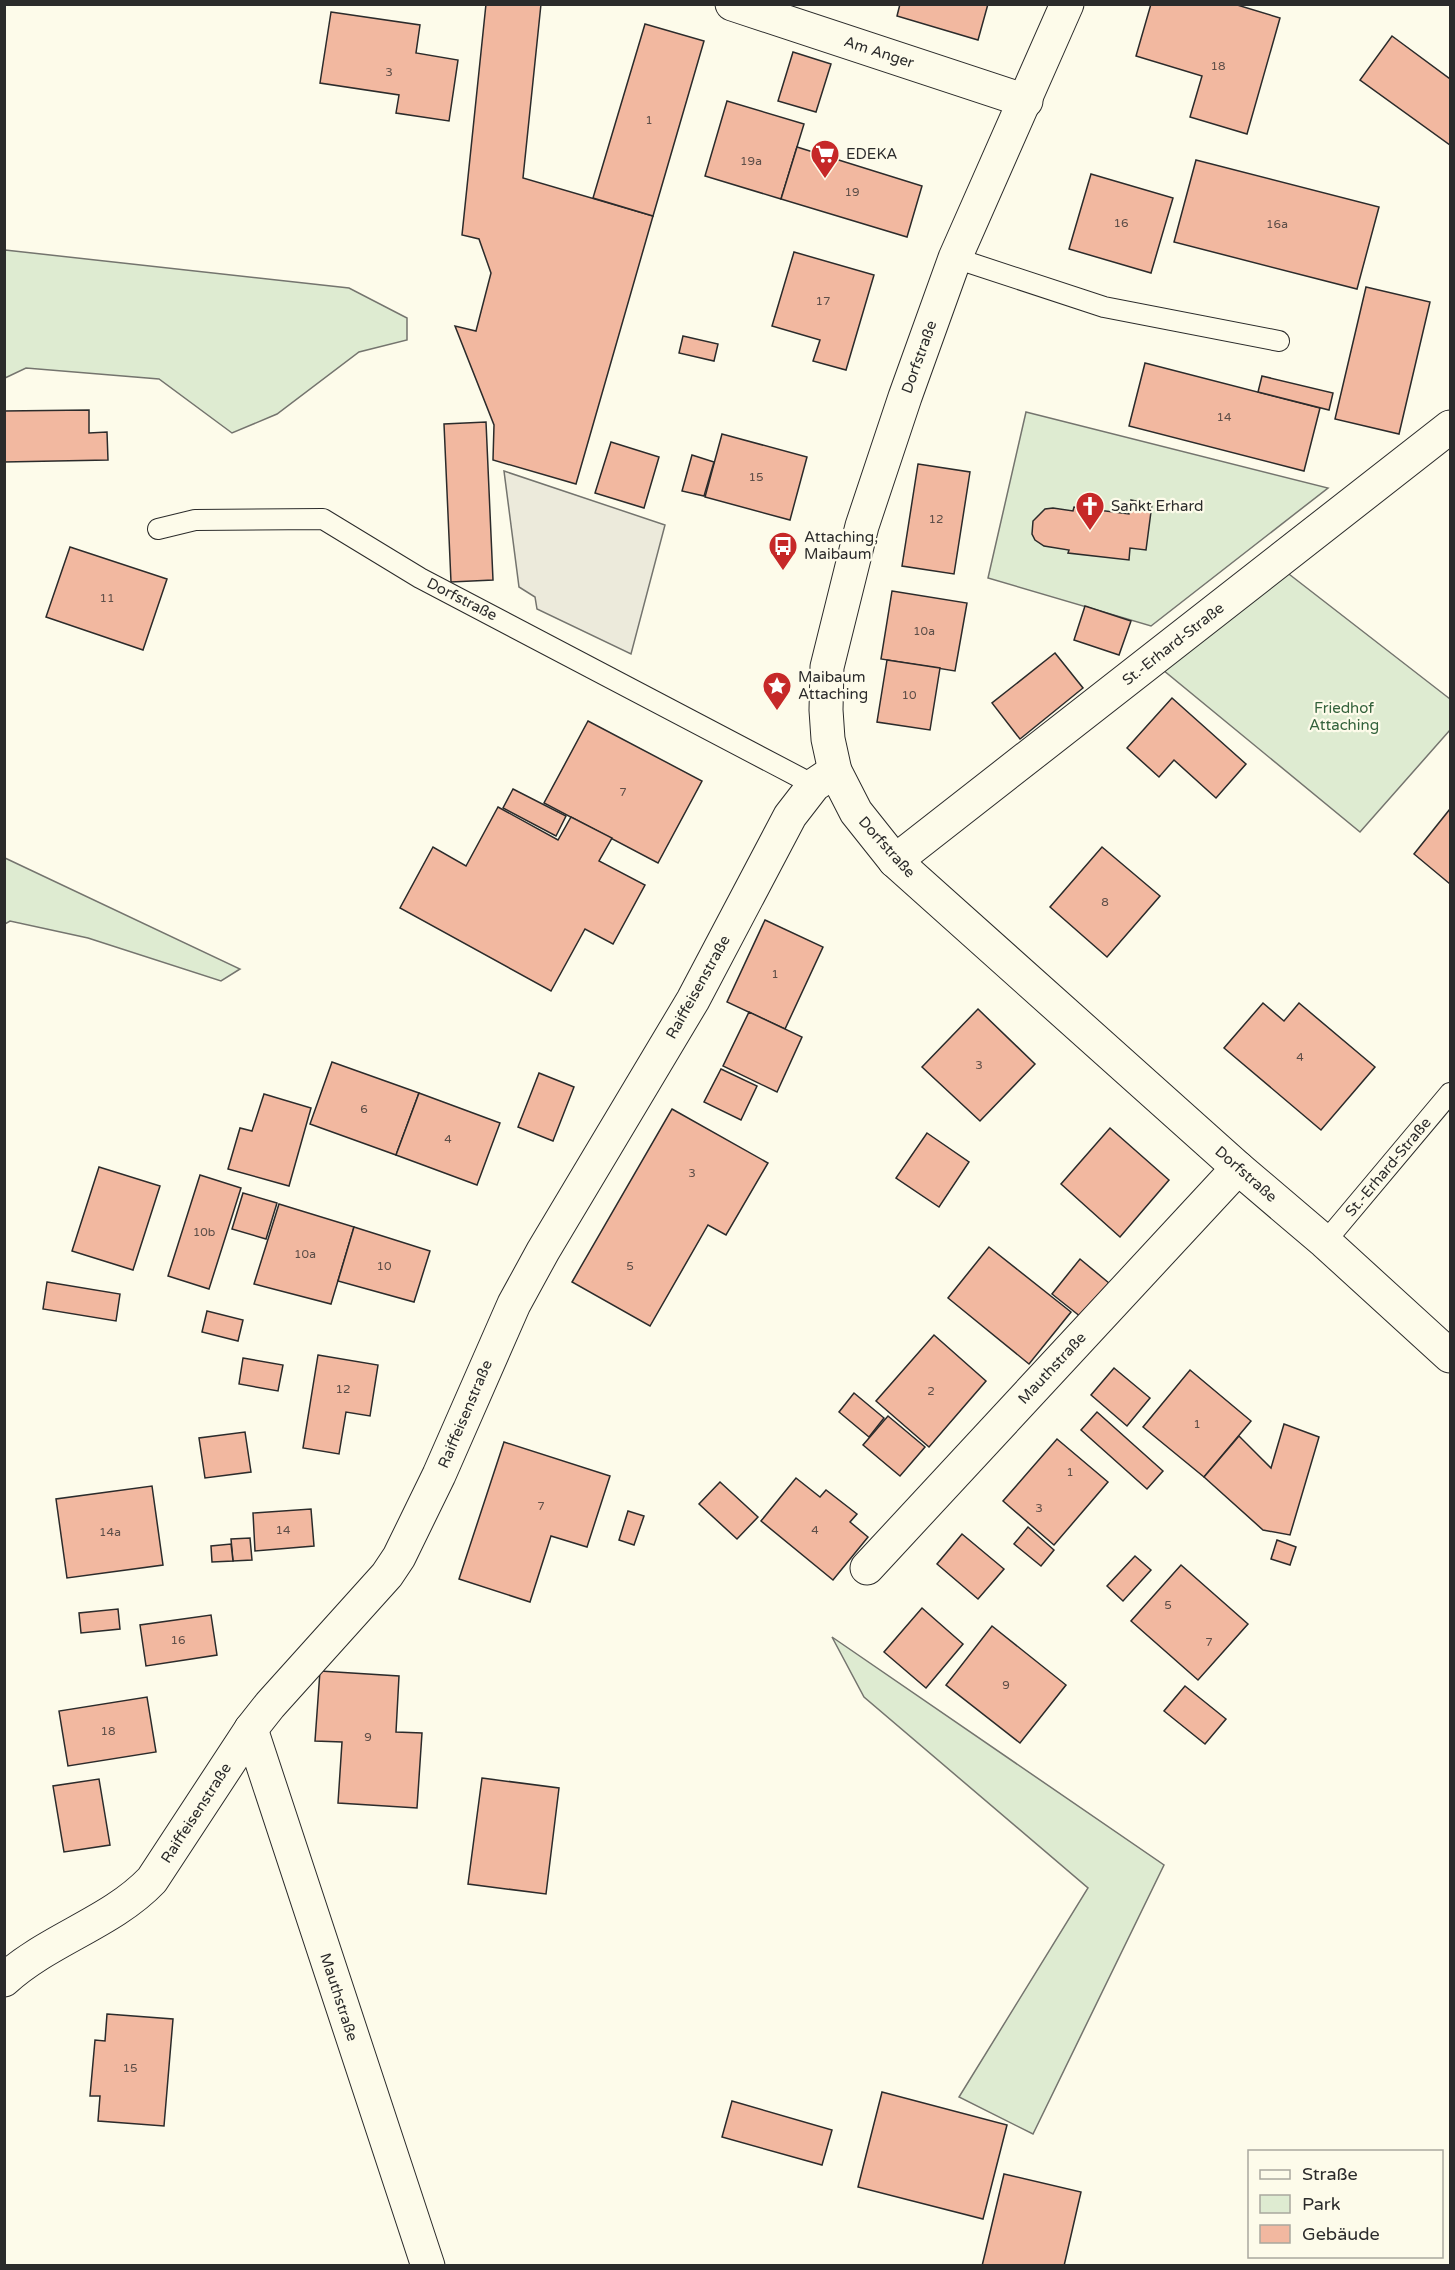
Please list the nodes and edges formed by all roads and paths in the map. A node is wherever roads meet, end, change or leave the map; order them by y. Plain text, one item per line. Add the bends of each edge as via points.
1 (732, 4) edge
2 (1067, 4) edge
3 (1026, 101) junction
4 (955, 258) junction
5 (1279, 341) dead end
6 (1450, 427) edge
7 (158, 529) dead end
8 (824, 778) junction
9 (895, 861) junction
10 (1450, 1093) edge
11 (1238, 1168) junction
12 (1325, 1242) junction
13 (1450, 1356) edge
14 (867, 1568) dead end
15 (251, 1729) junction
16 (4, 1980) edge
17 (428, 2265) edge

1 - 3 street, Am Anger
2 - 3 street, Dorfstraße
3 - 4 street, Dorfstraße
4 - 5 lane via 1104,307
4 - 8 street, Dorfstraße via 869,505 838,619 827,667
6 - 9 street, St.-Erhard-Straße
7 - 8 lane, Dorfstraße via 195,520 323,519 420,578
8 - 9 street, Dorfstraße
8 - 15 street, Raiffeisenstraße via 790,816 693,1000 514,1304 399,1557
9 - 11 street, Dorfstraße
10 - 12 lane, St.-Erhard-Straße
11 - 12 street, Dorfstraße
11 - 14 street, Mauthstraße
12 - 13 street, Dorfstraße
15 - 16 street, Raiffeisenstraße via 140,1893 19,1966
15 - 17 street, Mauthstraße

